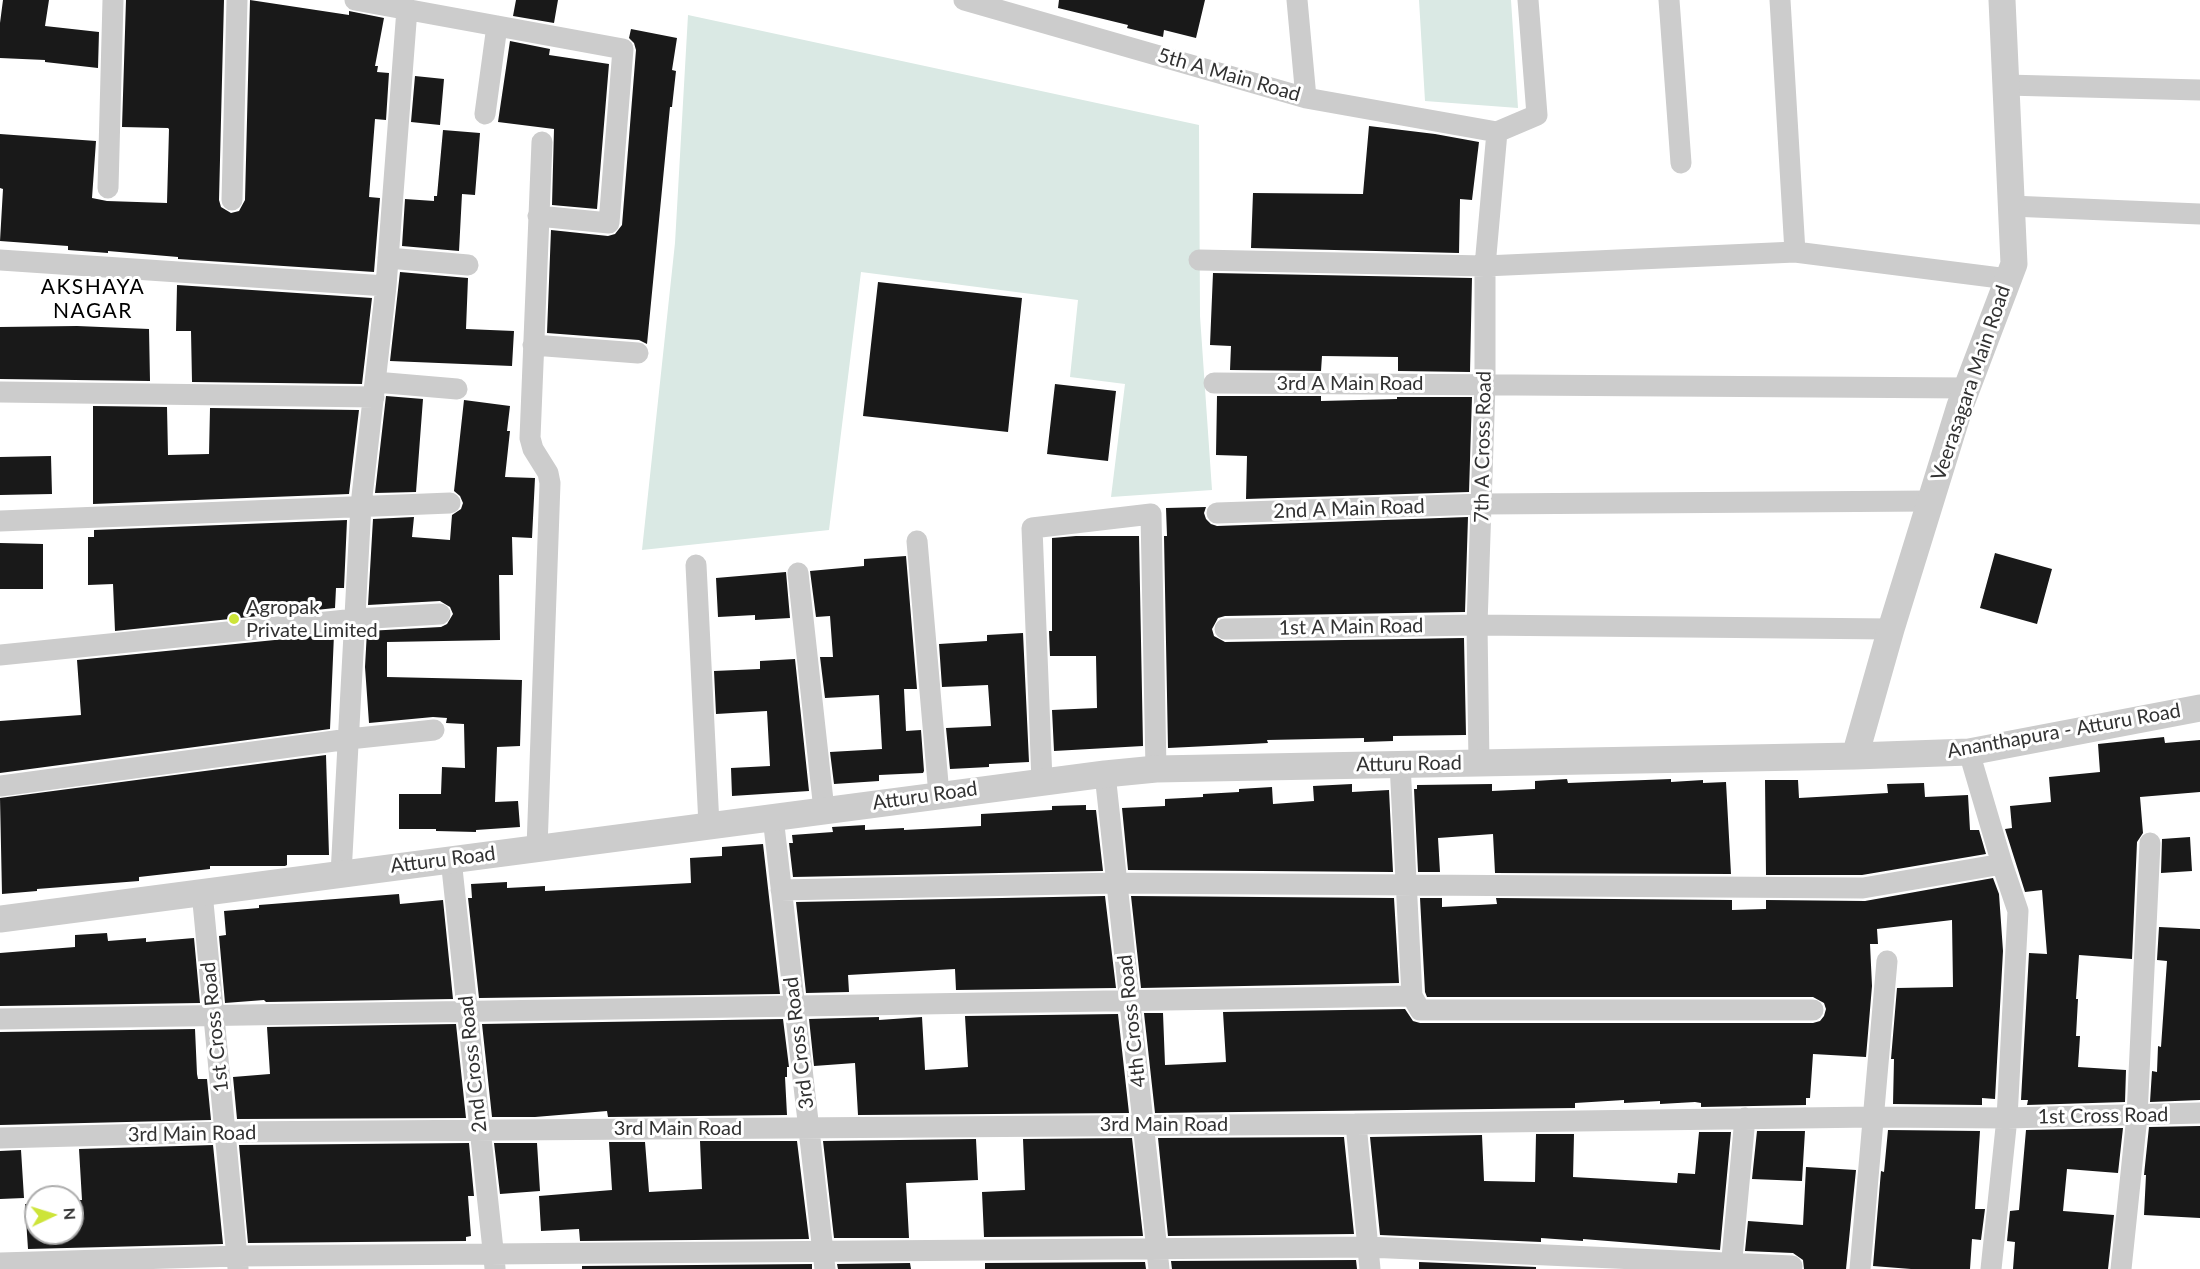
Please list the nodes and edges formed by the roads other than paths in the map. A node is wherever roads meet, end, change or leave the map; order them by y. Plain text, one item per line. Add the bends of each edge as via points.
1 (113, 0) edge
2 (237, 0) edge
3 (355, 0) edge
4 (964, 0) edge
5 (1297, 0) edge
6 (1528, 0) edge
7 (1669, 0) edge
8 (1780, 0) edge
9 (2002, 0) edge
10 (407, 9) junction
11 (497, 26) junction
12 (2006, 85) junction
13 (2200, 90) edge
14 (1306, 98) junction
15 (485, 114) dead end
16 (1497, 132) junction
17 (542, 142) dead end
18 (1681, 163) dead end
19 (108, 188) dead end
20 (232, 200) dead end
21 (2011, 206) junction
22 (2200, 214) edge
23 (538, 216) junction
24 (1795, 252) junction
25 (388, 258) junction
26 (0, 260) edge
27 (1199, 260) dead end
28 (468, 265) dead end
29 (1485, 266) junction
30 (2008, 279) junction
31 (386, 286) junction
32 (533, 345) junction
33 (638, 353) dead end
34 (1214, 383) dead end
35 (1485, 385) junction
36 (1967, 388) junction
37 (457, 389) dead end
38 (374, 390) junction
39 (0, 392) edge
40 (1931, 501) junction
41 (450, 503) dead end
42 (1482, 504) junction
43 (361, 506) junction
44 (1217, 513) dead end
45 (0, 521) edge
46 (917, 541) dead end
47 (696, 565) dead end
48 (798, 573) dead end
49 (440, 614) dead end
50 (356, 620) junction
51 (1477, 625) junction
52 (1225, 629) dead end
53 (1891, 629) junction
54 (0, 655) edge
55 (2200, 708) edge
56 (434, 730) dead end
57 (349, 739) junction
58 (1969, 752) junction
59 (1855, 756) junction
60 (1479, 763) junction
61 (1400, 764) junction
62 (1156, 769) junction
63 (1105, 774) junction
64 (1042, 781) junction
65 (0, 786) edge
66 (939, 795) junction
67 (824, 810) junction
68 (773, 817) junction
69 (709, 825) junction
70 (2150, 843) dead end
71 (537, 848) junction
72 (451, 860) junction
73 (2002, 864) junction
74 (342, 874) junction
75 (1117, 883) junction
76 (1407, 885) junction
77 (781, 890) junction
78 (202, 892) junction
79 (0, 919) edge
80 (1887, 961) dead end
81 (1412, 996) junction
82 (1130, 1000) junction
83 (795, 1006) junction
84 (1813, 1010) dead end
85 (467, 1011) junction
86 (213, 1015) junction
87 (0, 1019) edge
88 (2200, 1113) edge
89 (2137, 1116) junction
90 (1874, 1117) junction
91 (1745, 1118) junction
92 (2007, 1118) junction
93 (1356, 1124) junction
94 (1143, 1125) junction
95 (809, 1128) junction
96 (480, 1130) junction
97 (225, 1132) junction
98 (0, 1138) edge
99 (1368, 1247) junction
100 (1158, 1259) edge
101 (824, 1261) edge
102 (494, 1262) edge
103 (0, 1263) edge
104 (238, 1263) edge
105 (1732, 1265) edge
106 (1792, 1266) dead end
107 (1370, 1269) edge
108 (1860, 1269) edge
109 (1991, 1269) edge
110 (2121, 1269) edge

1 - 19 street
2 - 20 street
3 - 10 street
4 - 14 street, 5th A Main Road
5 - 14 street
6 - 16 street via 1537,115
7 - 18 street
8 - 24 street
9 - 12 street, Veerasagara Main Road
10 - 11 street
10 - 25 street
11 - 15 street
11 - 23 street via 623,49 609,223
12 - 13 street
12 - 21 street, Veerasagara Main Road
14 - 16 street, 5th A Main Road
16 - 29 street, 7th A Cross Road
17 - 23 street
21 - 22 street
21 - 30 street, Veerasagara Main Road via 2013,264
23 - 32 street
24 - 29 street
24 - 30 street
25 - 28 street
25 - 31 street
26 - 31 street
27 - 29 street
29 - 35 street, 7th A Cross Road
30 - 36 street, Veerasagara Main Road
31 - 38 street
32 - 33 street
32 - 71 street via 530,438 550,483
34 - 35 street, 3rd A Main Road
35 - 36 street, 3rd A Main Road
35 - 42 street, 7th A Cross Road
36 - 40 street, Veerasagara Main Road
37 - 38 street
38 - 39 street
38 - 43 street
40 - 42 street, 2nd A Main Road
40 - 53 street, Veerasagara Main Road
41 - 43 street
42 - 44 street, 2nd A Main Road
42 - 51 street, 7th A Cross Road
43 - 45 street
43 - 50 street
46 - 66 street
47 - 69 street
48 - 67 street
49 - 50 street
50 - 54 street
50 - 57 street
51 - 52 street, 1st A Main Road
51 - 53 street, 1st A Main Road
51 - 60 street, 7th A Cross Road
53 - 59 street, Veerasagara Main Road
55 - 58 street, Ananthapura - Atturu Road
56 - 57 street
57 - 65 street
57 - 74 street
58 - 59 street, Ananthapura - Atturu Road
58 - 73 street
59 - 60 street, Atturu Road
60 - 61 street, Atturu Road
61 - 62 street, Atturu Road
61 - 76 street
62 - 63 street, Atturu Road
62 - 64 street via 1151,514 1032,528
63 - 64 street, Atturu Road
63 - 75 street, 4th Cross Road
64 - 66 street, Atturu Road
66 - 67 street, Atturu Road
67 - 68 street, Atturu Road
68 - 69 street, Atturu Road
68 - 77 street, 3rd Cross Road
69 - 71 street, Atturu Road
70 - 89 street
71 - 72 street, Atturu Road
72 - 74 street, Atturu Road
72 - 85 street, 2nd Cross Road
73 - 76 street via 1863,888
73 - 92 street via 2018,911
74 - 78 street, Atturu Road
75 - 76 street
75 - 77 street
75 - 82 street, 4th Cross Road
76 - 81 street
77 - 83 street, 3rd Cross Road
78 - 79 street, Atturu Road
78 - 86 street, 1st Cross Road
80 - 90 street
81 - 82 street
81 - 84 street via 1420,1010
82 - 83 street
82 - 94 street, 4th Cross Road
83 - 85 street
83 - 95 street, 3rd Cross Road
85 - 86 street
85 - 96 street, 2nd Cross Road
86 - 87 street
86 - 97 street, 1st Cross Road
88 - 89 street, 1st Cross Road
89 - 92 street, 1st Cross Road
89 - 110 street
90 - 91 street, 3rd Main Road
90 - 92 street
90 - 108 street
91 - 93 street, 3rd Main Road
91 - 105 street
92 - 109 street
93 - 94 street, 3rd Main Road
93 - 99 street
94 - 95 street, 3rd Main Road
94 - 100 street, 4th Cross Road
95 - 96 street, 3rd Main Road
95 - 101 street, 3rd Cross Road
96 - 97 street, 3rd Main Road
96 - 102 street, 2nd Cross Road
97 - 98 street, 3rd Main Road
97 - 104 street, 1st Cross Road
99 - 100 street
99 - 105 street
99 - 107 street
100 - 101 street
101 - 102 street
102 - 104 street
103 - 104 street
105 - 106 street

